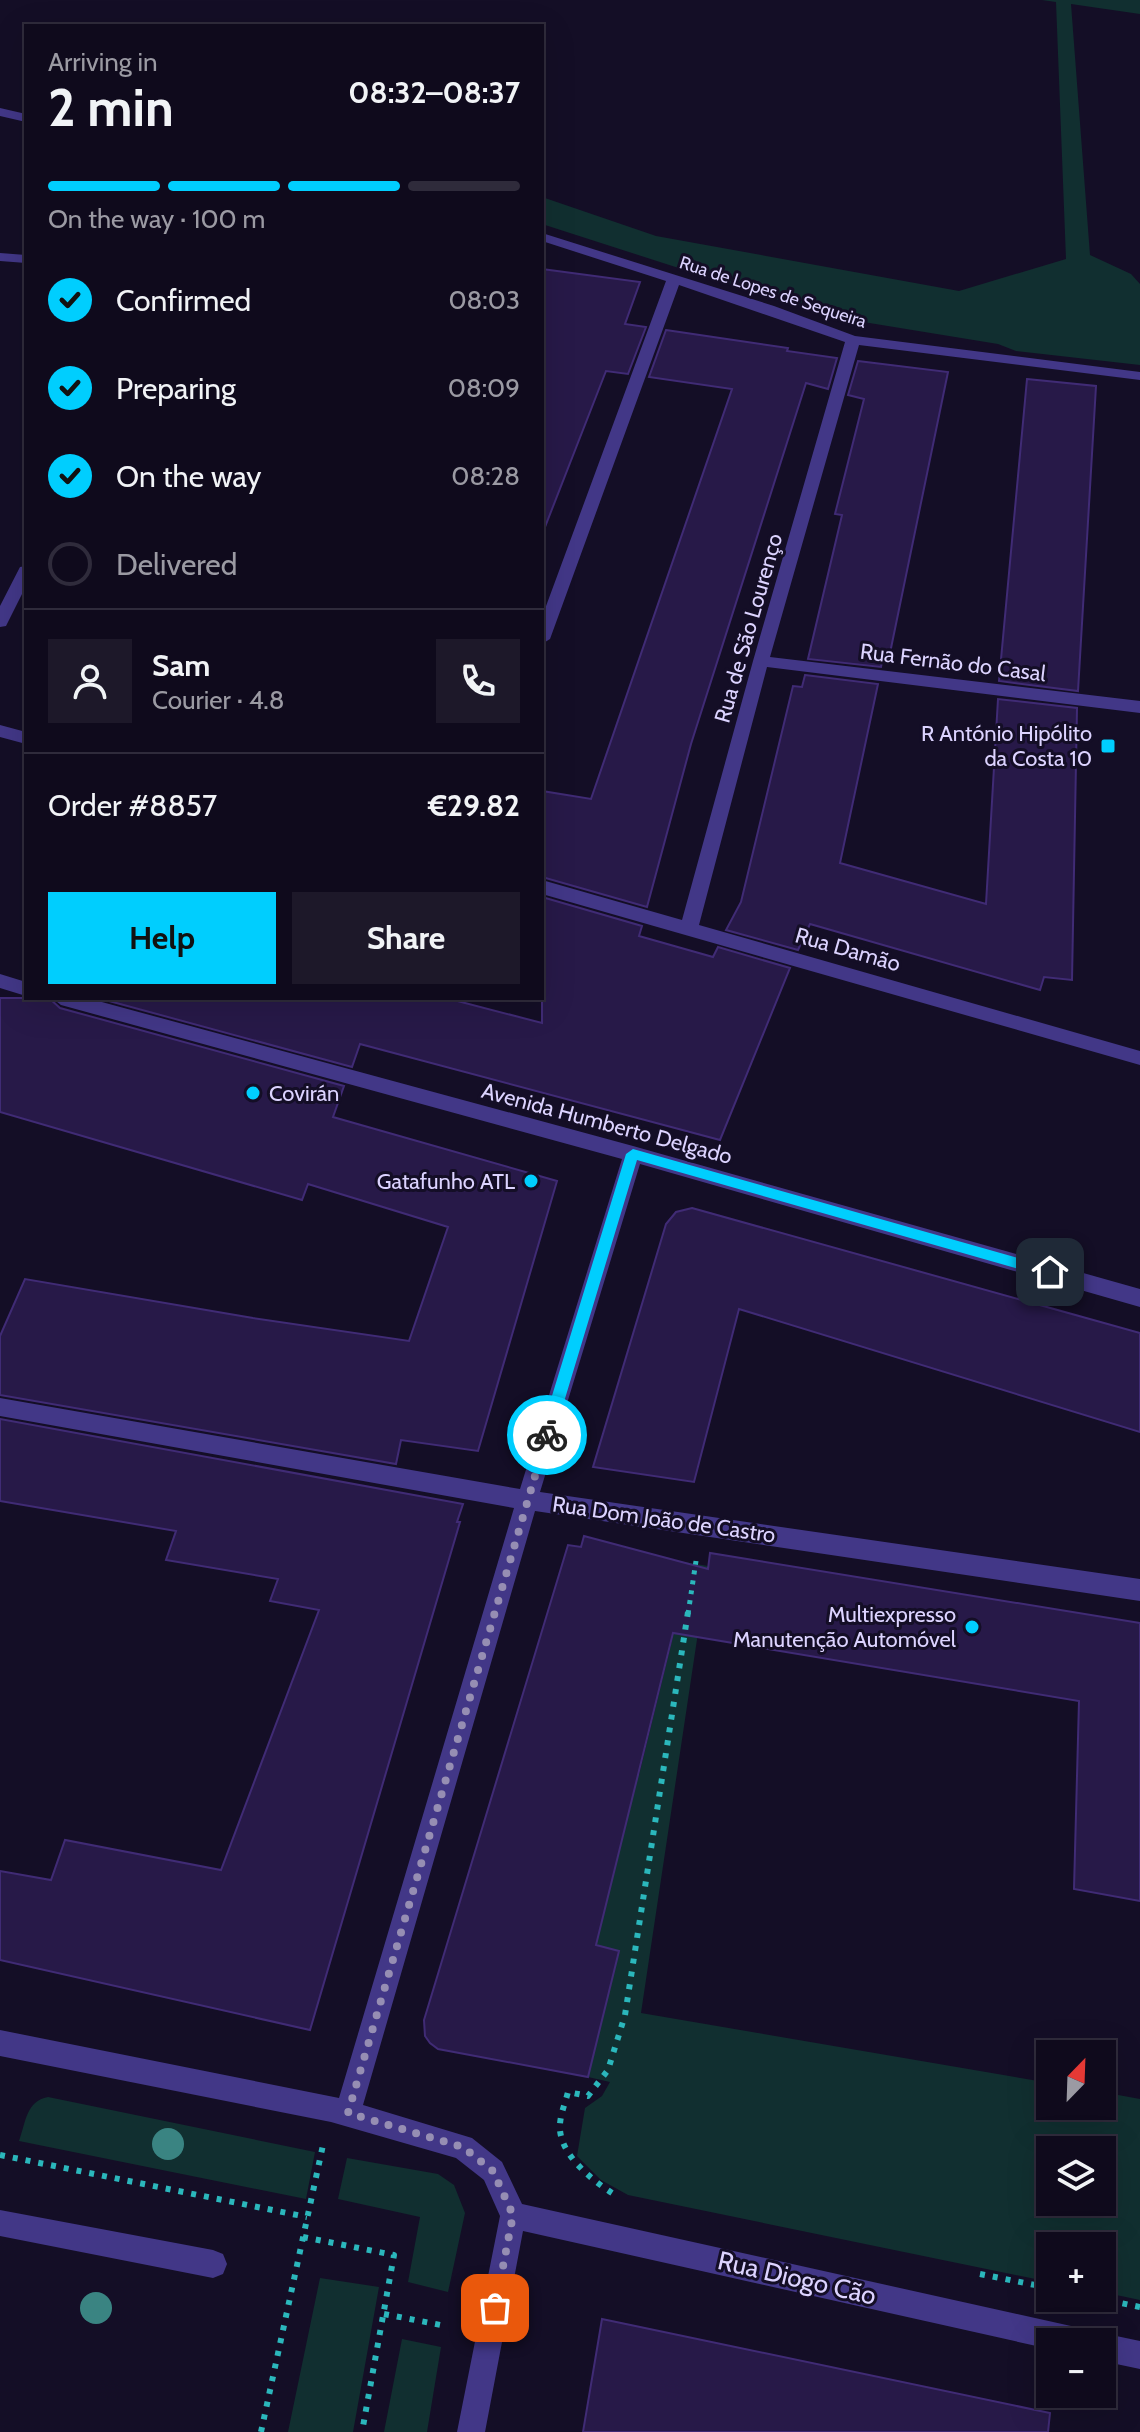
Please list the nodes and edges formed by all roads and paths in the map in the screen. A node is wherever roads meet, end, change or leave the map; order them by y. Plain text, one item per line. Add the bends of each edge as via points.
1 (0, 112) edge
2 (24, 118) edge
3 (544, 238) edge
4 (0, 257) edge
5 (24, 259) edge
6 (674, 279) junction
7 (853, 340) junction
8 (1140, 376) edge
9 (24, 575) edge
10 (0, 622) edge
11 (544, 634) edge
12 (761, 661) junction
13 (1140, 707) edge
14 (0, 731) edge
15 (24, 737) edge
16 (544, 888) edge
17 (689, 929) junction
18 (0, 981) edge
19 (24, 988) edge
20 (68, 1000) edge
21 (1140, 1058) edge
22 (633, 1154) junction
23 (1140, 1298) edge
24 (0, 1407) edge
25 (527, 1500) junction
26 (698, 1549) dead end
27 (1140, 1590) edge
28 (0, 2043) edge
29 (340, 2111) junction
30 (0, 2155) edge
31 (616, 2196) dead end
32 (513, 2215) junction
33 (307, 2217) junction
34 (2, 2229) edge
35 (303, 2237) junction
36 (213, 2264) dead end
37 (974, 2273) dead end
38 (1036, 2285) edge
39 (1116, 2302) edge
40 (1140, 2307) edge
41 (384, 2314) junction
42 (446, 2326) dead end
43 (1036, 2332) edge
44 (1116, 2350) edge
45 (1140, 2355) edge
46 (261, 2432) edge
47 (362, 2432) edge
48 (471, 2432) edge

1 - 2 street
3 - 6 street, Rua de Lopes de Sequeira
4 - 5 street
6 - 7 street, Rua de Lopes de Sequeira
6 - 11 street
7 - 8 street, Rua de Lopes de Sequeira
7 - 12 street, Rua de São Lourenço
9 - 10 street
12 - 13 street, Rua Fernão do Casal
12 - 17 street, Rua de São Lourenço
14 - 15 street
16 - 17 street, Rua Damão
17 - 21 street, Rua Damão
18 - 19 street
20 - 22 street, Avenida Humberto Delgado
22 - 23 street, Avenida Humberto Delgado
22 - 25 street
24 - 25 street, Rua Dom João de Castro
25 - 27 street, Rua Dom João de Castro
25 - 29 street
26 - 31 path via 625,2015 596,2091 588,2096 568,2092 560,2131 576,2161 597,2185
28 - 29 street
29 - 32 street via 463,2147 493,2171
29 - 33 path
30 - 33 path
32 - 43 street, Rua Diogo Cão
32 - 48 street
33 - 35 path
34 - 36 street
35 - 41 path via 394,2255
35 - 46 path
37 - 38 path
39 - 40 path
41 - 42 path
41 - 47 path
44 - 45 street

